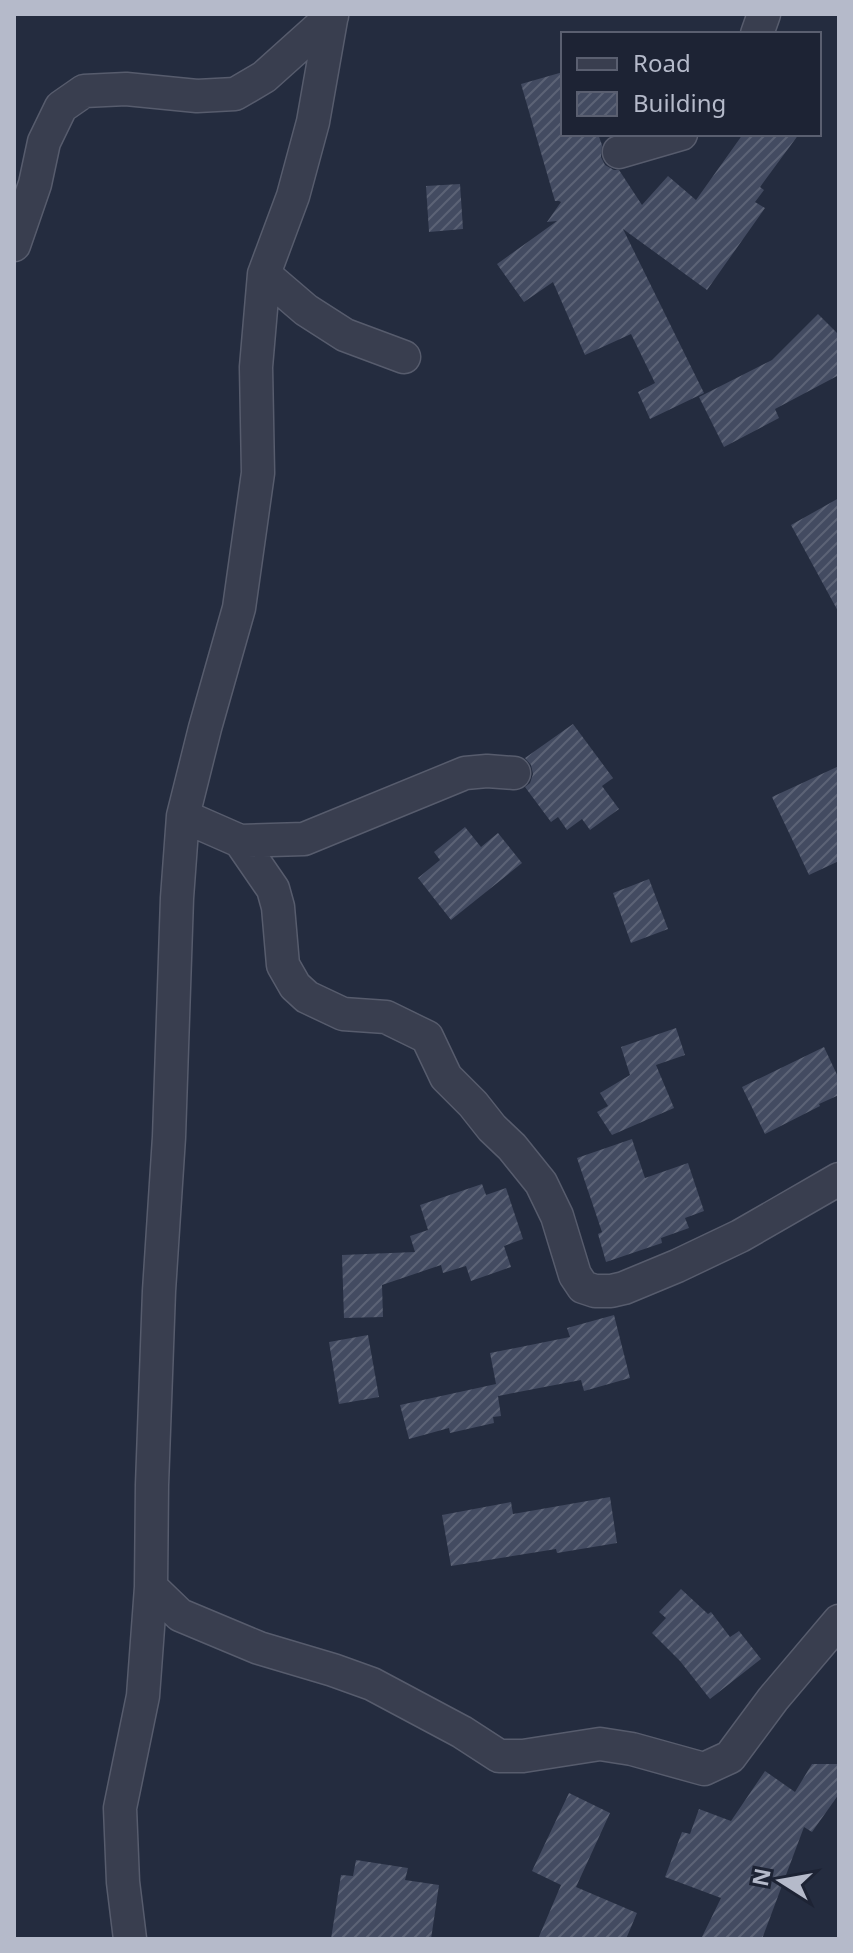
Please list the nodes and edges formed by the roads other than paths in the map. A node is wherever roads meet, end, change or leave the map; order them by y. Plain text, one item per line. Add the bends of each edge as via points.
1 (332, 15) edge
2 (674, 136) edge
3 (619, 152) dead end
4 (14, 245) edge
5 (264, 274) junction
6 (404, 357) dead end
7 (514, 773) dead end
8 (183, 816) junction
9 (240, 841) junction
10 (839, 1179) edge
11 (151, 1587) junction
12 (839, 1621) edge
13 (130, 1939) edge

1 - 4 street via 264,77 235,94 84,91 61,107 44,142
1 - 5 street via 313,122
2 - 3 street
5 - 6 street via 345,335
5 - 8 street via 256,367 258,473 239,608
7 - 9 street via 465,773 304,839
8 - 9 street
8 - 11 street via 159,1291
9 - 10 street via 273,889 283,965 295,986 343,1014 386,1017 427,1037 446,1077 541,1183 583,1287 611,1291 677,1266
11 - 12 street via 180,1615 259,1648 372,1684 499,1756 600,1744 704,1769 730,1757
11 - 13 street via 143,1696 120,1808

